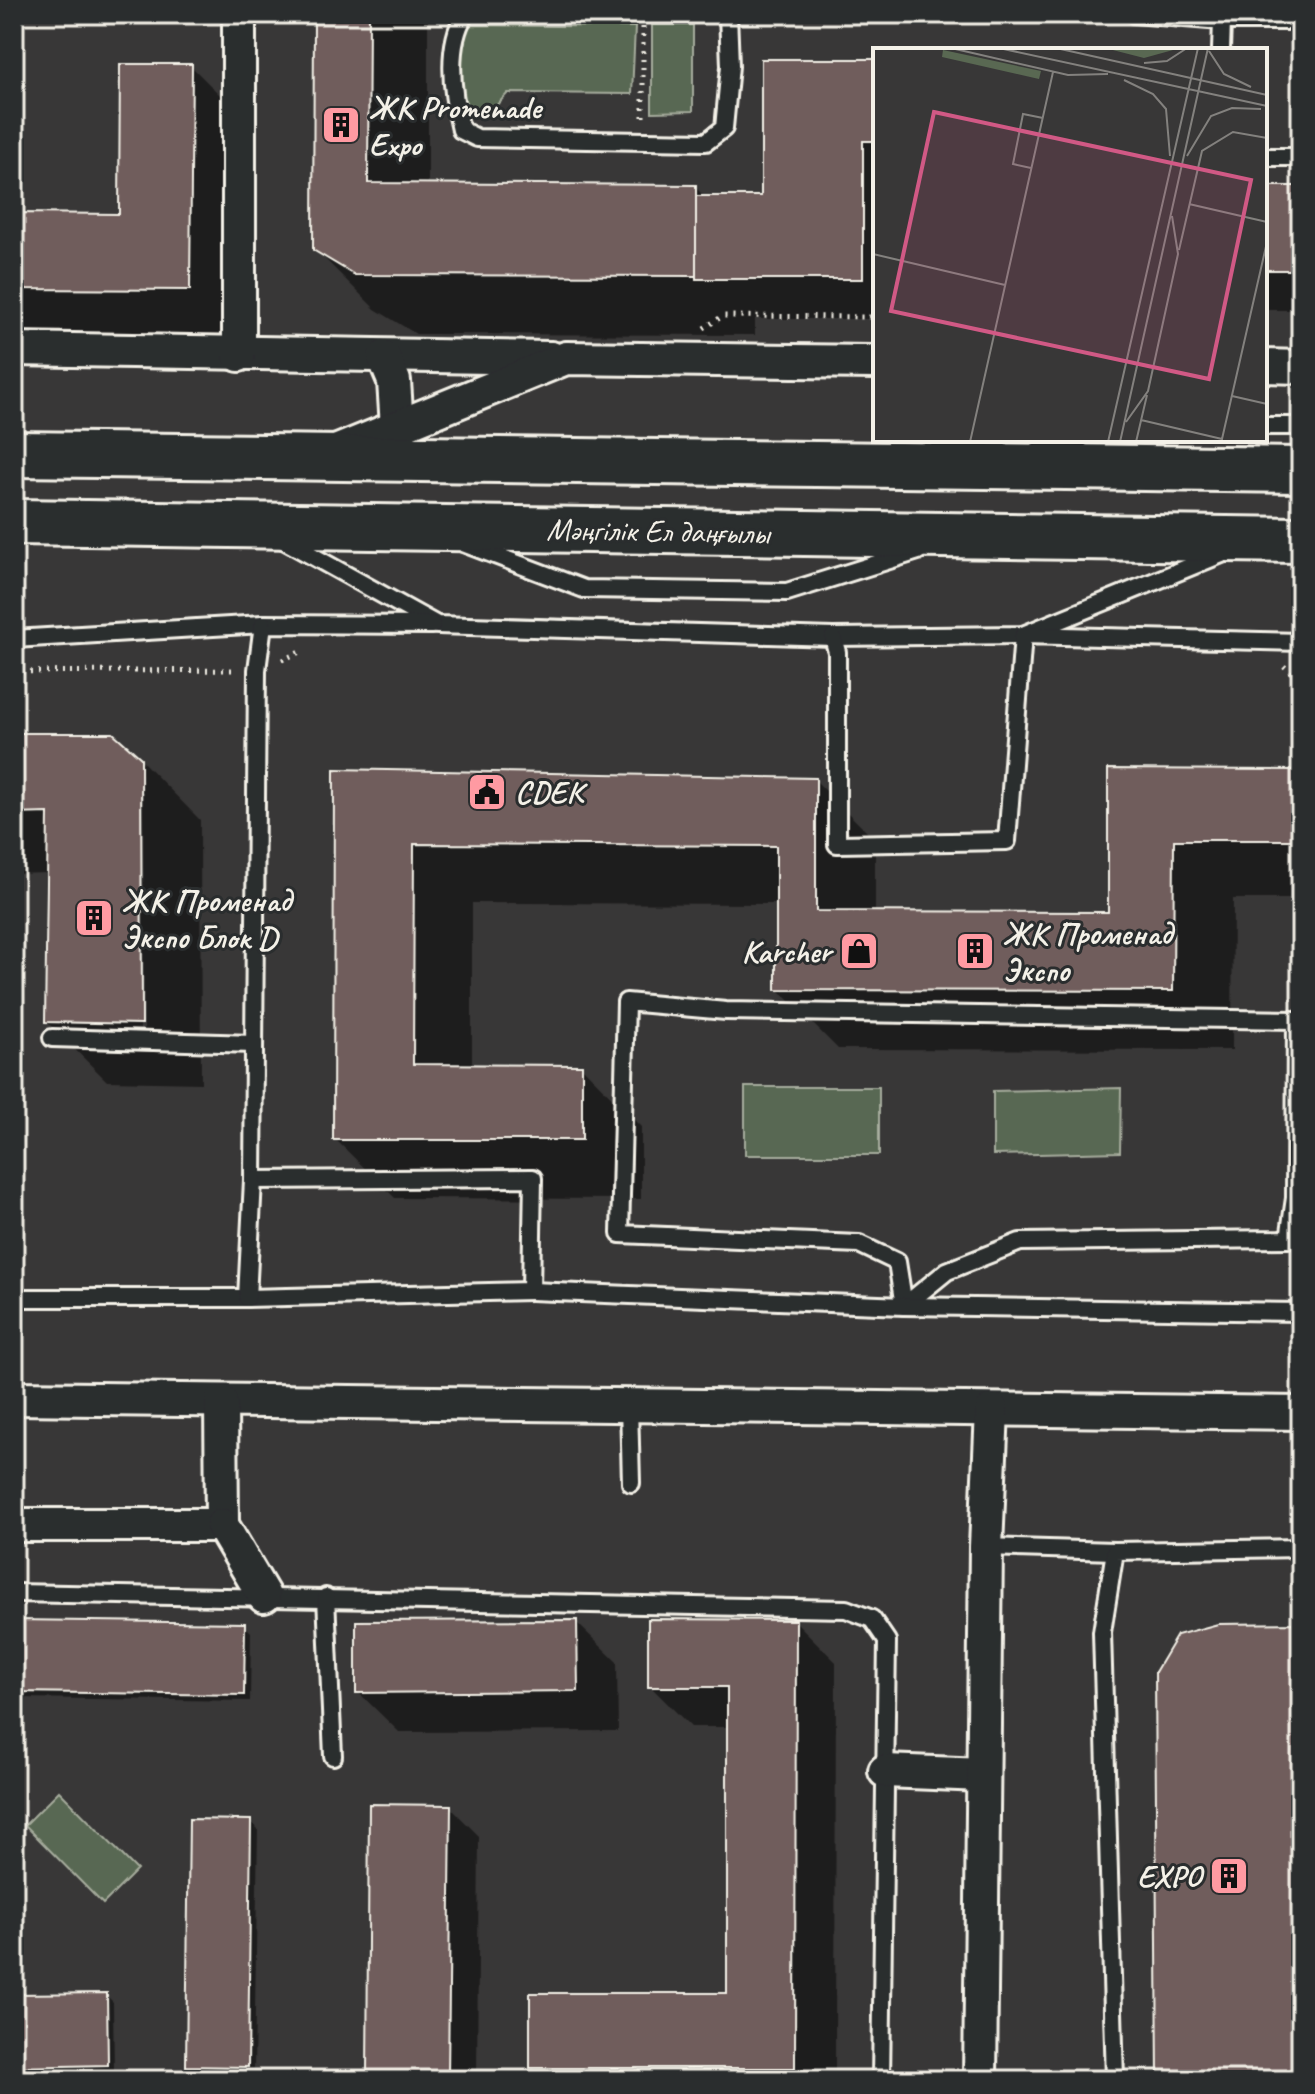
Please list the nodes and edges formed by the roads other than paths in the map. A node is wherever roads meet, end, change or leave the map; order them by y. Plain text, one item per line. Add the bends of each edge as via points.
1 (239, 14) edge
2 (465, 14) edge
3 (728, 14) edge
4 (1134, 14) edge
5 (1222, 21) junction
6 (1301, 21) edge
7 (1221, 48) edge
8 (1267, 157) edge
9 (1301, 157) edge
10 (14, 349) edge
11 (239, 355) junction
12 (384, 357) junction
13 (566, 358) junction
14 (873, 362) edge
15 (1267, 366) edge
16 (1301, 367) edge
17 (1267, 426) edge
18 (1301, 426) edge
19 (397, 427) junction
20 (1072, 442) edge
21 (14, 454) edge
22 (322, 458) junction
23 (974, 466) junction
24 (1301, 470) edge
25 (14, 522) edge
26 (256, 525) junction
27 (421, 527) junction
28 (968, 535) junction
29 (1280, 539) edge
30 (263, 624) junction
31 (437, 625) junction
32 (1023, 635) junction
33 (833, 637) junction
34 (14, 639) edge
35 (1301, 642) edge
36 (52, 1038) dead end
37 (254, 1044) junction
38 (253, 1180) junction
39 (531, 1291) junction
40 (14, 1298) edge
41 (247, 1298) junction
42 (904, 1306) junction
43 (1301, 1312) edge
44 (14, 1398) edge
45 (221, 1401) junction
46 (629, 1405) junction
47 (992, 1410) junction
48 (1301, 1413) edge
49 (631, 1483) dead end
50 (14, 1525) edge
51 (222, 1525) junction
52 (986, 1547) junction
53 (1301, 1548) edge
54 (1115, 1551) junction
55 (14, 1593) edge
56 (264, 1596) junction
57 (326, 1597) junction
58 (333, 1756) dead end
59 (885, 1771) junction
60 (983, 1775) junction
61 (881, 2080) edge
62 (980, 2080) edge
63 (1115, 2080) edge

1 - 11 street
2 - 3 lane via 455,30 452,95 461,130 477,138 706,142 724,128
4 - 5 lane
5 - 6 lane
5 - 7 lane
8 - 9 lane
10 - 11 street
11 - 12 street
12 - 13 street
12 - 19 street via 394,381
13 - 14 street
13 - 19 street
15 - 16 street
17 - 18 lane
19 - 22 street
20 - 23 lane
21 - 22 main road
22 - 23 main road
23 - 24 main road
25 - 26 main road, Мәңгілік Ел даңғылы
26 - 27 main road, Мәңгілік Ел даңғылы
26 - 31 lane
27 - 28 main road, Мәңгілік Ел даңғылы
27 - 28 lane via 584,589 787,592
28 - 29 main road, Мәңгілік Ел даңғылы
29 - 32 lane
30 - 31 lane
30 - 34 lane
30 - 37 lane via 257,670
31 - 33 lane
32 - 33 lane
32 - 33 lane via 1007,841 837,844
32 - 35 lane
36 - 37 lane
37 - 38 lane
38 - 39 lane via 533,1178
38 - 41 lane
39 - 41 lane
39 - 42 lane
40 - 41 lane
42 - 42 lane via 897,1262 859,1244 620,1234 626,1002 726,1011 1296,1020 1295,1198 1289,1239 1020,1242 947,1271
42 - 43 lane
44 - 45 street
45 - 46 street
45 - 51 street
46 - 47 street
46 - 49 lane
47 - 48 street
47 - 52 street
50 - 51 street
51 - 56 street
52 - 54 lane
52 - 60 street
53 - 54 lane
54 - 63 lane via 1102,1632
55 - 56 lane
56 - 57 lane
57 - 58 lane
57 - 59 lane via 846,1609 872,1619 887,1641
59 - 60 street
59 - 61 lane
60 - 62 street

